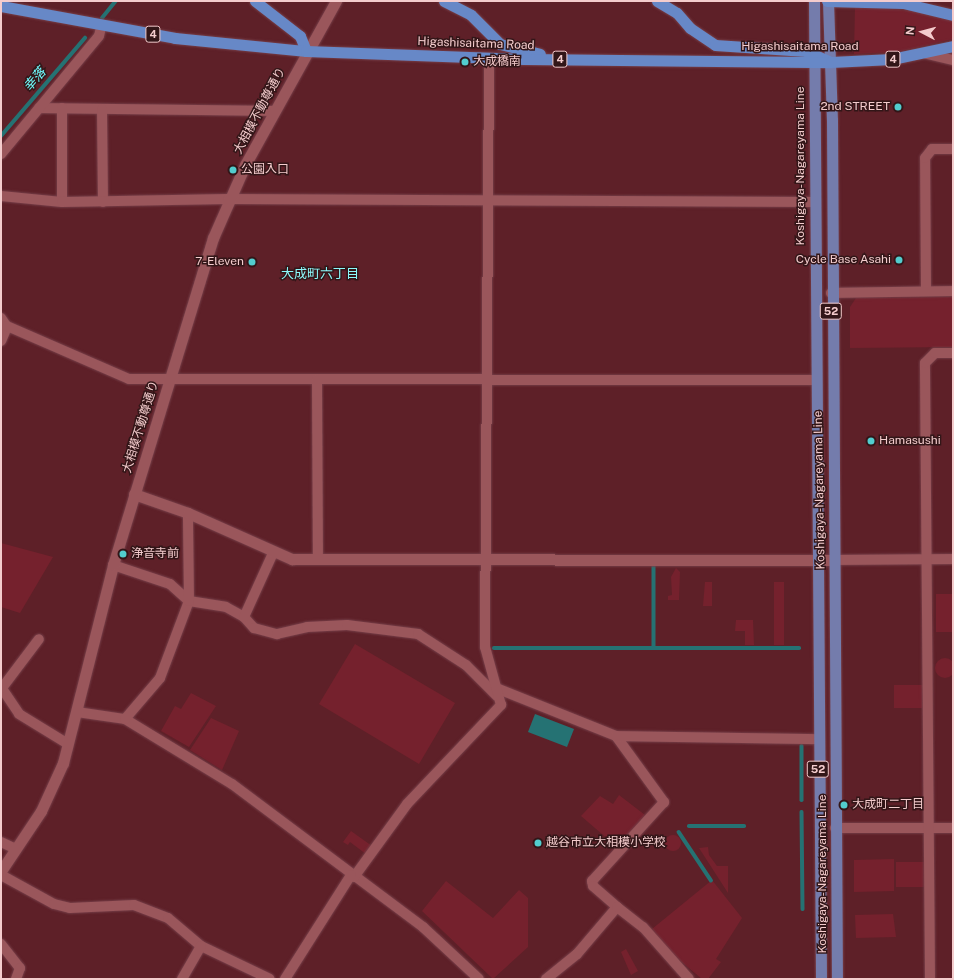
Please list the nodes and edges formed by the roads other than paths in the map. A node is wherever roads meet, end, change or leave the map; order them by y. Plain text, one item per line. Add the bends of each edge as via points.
1 (255, 1) edge
2 (336, 1) edge
3 (444, 1) edge
4 (657, 1) edge
5 (814, 1) edge
6 (828, 1) edge
7 (1, 6) edge
8 (953, 15) edge
9 (101, 27) junction
10 (953, 46) edge
11 (306, 51) junction
12 (927, 54) junction
13 (814, 57) junction
14 (489, 58) junction
15 (570, 59) junction
16 (953, 60) edge
17 (830, 62) junction
18 (39, 108) junction
19 (62, 108) junction
20 (102, 109) junction
21 (274, 111) junction
22 (953, 149) edge
23 (1, 154) edge
24 (1, 196) edge
25 (228, 200) junction
26 (62, 202) junction
27 (103, 202) junction
28 (487, 202) junction
29 (814, 202) junction
30 (926, 291) junction
31 (953, 291) edge
32 (831, 292) junction
33 (4, 322) edge
34 (1, 341) edge
35 (953, 353) edge
36 (170, 378) junction
37 (317, 379) junction
38 (487, 380) junction
39 (814, 380) junction
40 (134, 494) junction
41 (188, 513) junction
42 (273, 553) junction
43 (817, 558) junction
44 (318, 559) junction
45 (486, 559) junction
46 (834, 560) junction
47 (927, 560) junction
48 (953, 560) edge
49 (113, 565) junction
50 (189, 601) junction
51 (244, 616) junction
52 (39, 639) dead end
53 (2, 687) edge
54 (496, 688) junction
55 (501, 700) junction
56 (77, 712) junction
57 (125, 719) junction
58 (616, 736) junction
59 (818, 739) junction
60 (68, 744) junction
61 (836, 828) junction
62 (929, 828) junction
63 (953, 828) edge
64 (1, 842) edge
65 (16, 849) junction
66 (1, 870) edge
67 (1, 875) edge
68 (352, 876) junction
69 (617, 907) junction
70 (1, 944) edge
71 (201, 946) junction
72 (16, 979) edge
73 (182, 979) edge
74 (270, 979) edge
75 (285, 979) edge
76 (479, 979) edge
77 (546, 979) edge
78 (689, 979) edge
79 (821, 979) edge
80 (836, 979) edge
81 (930, 979) edge

1 - 11 highway via 300,36
2 - 11 street, 大相模不動尊通り
3 - 15 highway, 4 via 471,15 500,44
4 - 13 highway, 4 via 677,13 690,28 715,45
5 - 13 main road, Koshigaya-Nagareyama Line / 52
6 - 8 highway via 903,3
6 - 17 main road, Koshigaya-Nagareyama Line / 52
7 - 9 highway, Higashisaitama Road / 4
9 - 11 highway, Higashisaitama Road / 4
9 - 18 street via 99,36
10 - 12 highway, Higashisaitama Road / 4
11 - 14 highway, Higashisaitama Road / 4
11 - 21 street, 大相模不動尊通り
12 - 16 street
12 - 17 highway, Higashisaitama Road / 4
13 - 15 highway, Higashisaitama Road / 4
13 - 17 highway, Higashisaitama Road / 4
13 - 29 main road, Koshigaya-Nagareyama Line / 52
14 - 15 highway, Higashisaitama Road / 4
14 - 28 street
17 - 32 main road, Koshigaya-Nagareyama Line / 52
18 - 19 street
18 - 23 street
19 - 20 street
19 - 26 street
20 - 21 street
20 - 27 street
21 - 25 street, 大相模不動尊通り
22 - 30 street via 932,149 925,158
24 - 26 street
25 - 27 street
25 - 28 street
25 - 36 street, 大相模不動尊通り
26 - 27 street
28 - 29 street
28 - 38 street
29 - 39 main road, Koshigaya-Nagareyama Line / 52
30 - 31 street
30 - 32 street
32 - 46 main road, Koshigaya-Nagareyama Line / 52
33 - 34 street
33 - 36 street via 129,379
35 - 47 street via 935,353 925,362
36 - 37 street
36 - 40 street, 大相模不動尊通り
37 - 38 street
37 - 44 street
38 - 39 street
38 - 45 street
39 - 43 main road, Koshigaya-Nagareyama Line / 52
40 - 41 street
40 - 49 street, 大相模不動尊通り
41 - 42 street
41 - 50 street
42 - 44 street via 287,559
42 - 51 street
43 - 45 street
43 - 46 street
43 - 59 main road, Koshigaya-Nagareyama Line / 52
44 - 45 street
45 - 54 street via 486,647
46 - 47 street
46 - 61 main road, Koshigaya-Nagareyama Line / 52
47 - 48 street
47 - 62 street
49 - 50 street via 170,584
49 - 56 street, 大相模不動尊通り
50 - 51 street via 226,607
50 - 57 street via 160,678
51 - 55 street via 254,628 277,634 307,627 347,625 418,634 466,665
52 - 53 street
53 - 60 street via 19,714
54 - 55 street
54 - 58 street
55 - 68 street via 491,718 407,804
56 - 57 street
56 - 60 street, 大相模不動尊通り
57 - 68 street via 232,784
58 - 59 street
58 - 69 street via 664,802 592,881 594,886
59 - 79 main road, Koshigaya-Nagareyama Line / 52
60 - 65 street, 大相模不動尊通り via 44,805
61 - 62 street
61 - 80 main road, Koshigaya-Nagareyama Line / 52
62 - 63 street
62 - 81 street
64 - 65 street
65 - 66 street, 大相模不動尊通り
67 - 71 street via 54,904 70,908 134,905 168,918
68 - 75 street
68 - 76 street via 423,927
69 - 77 street via 577,954
69 - 78 street via 643,927
70 - 72 street via 20,968
71 - 73 street
71 - 74 street

